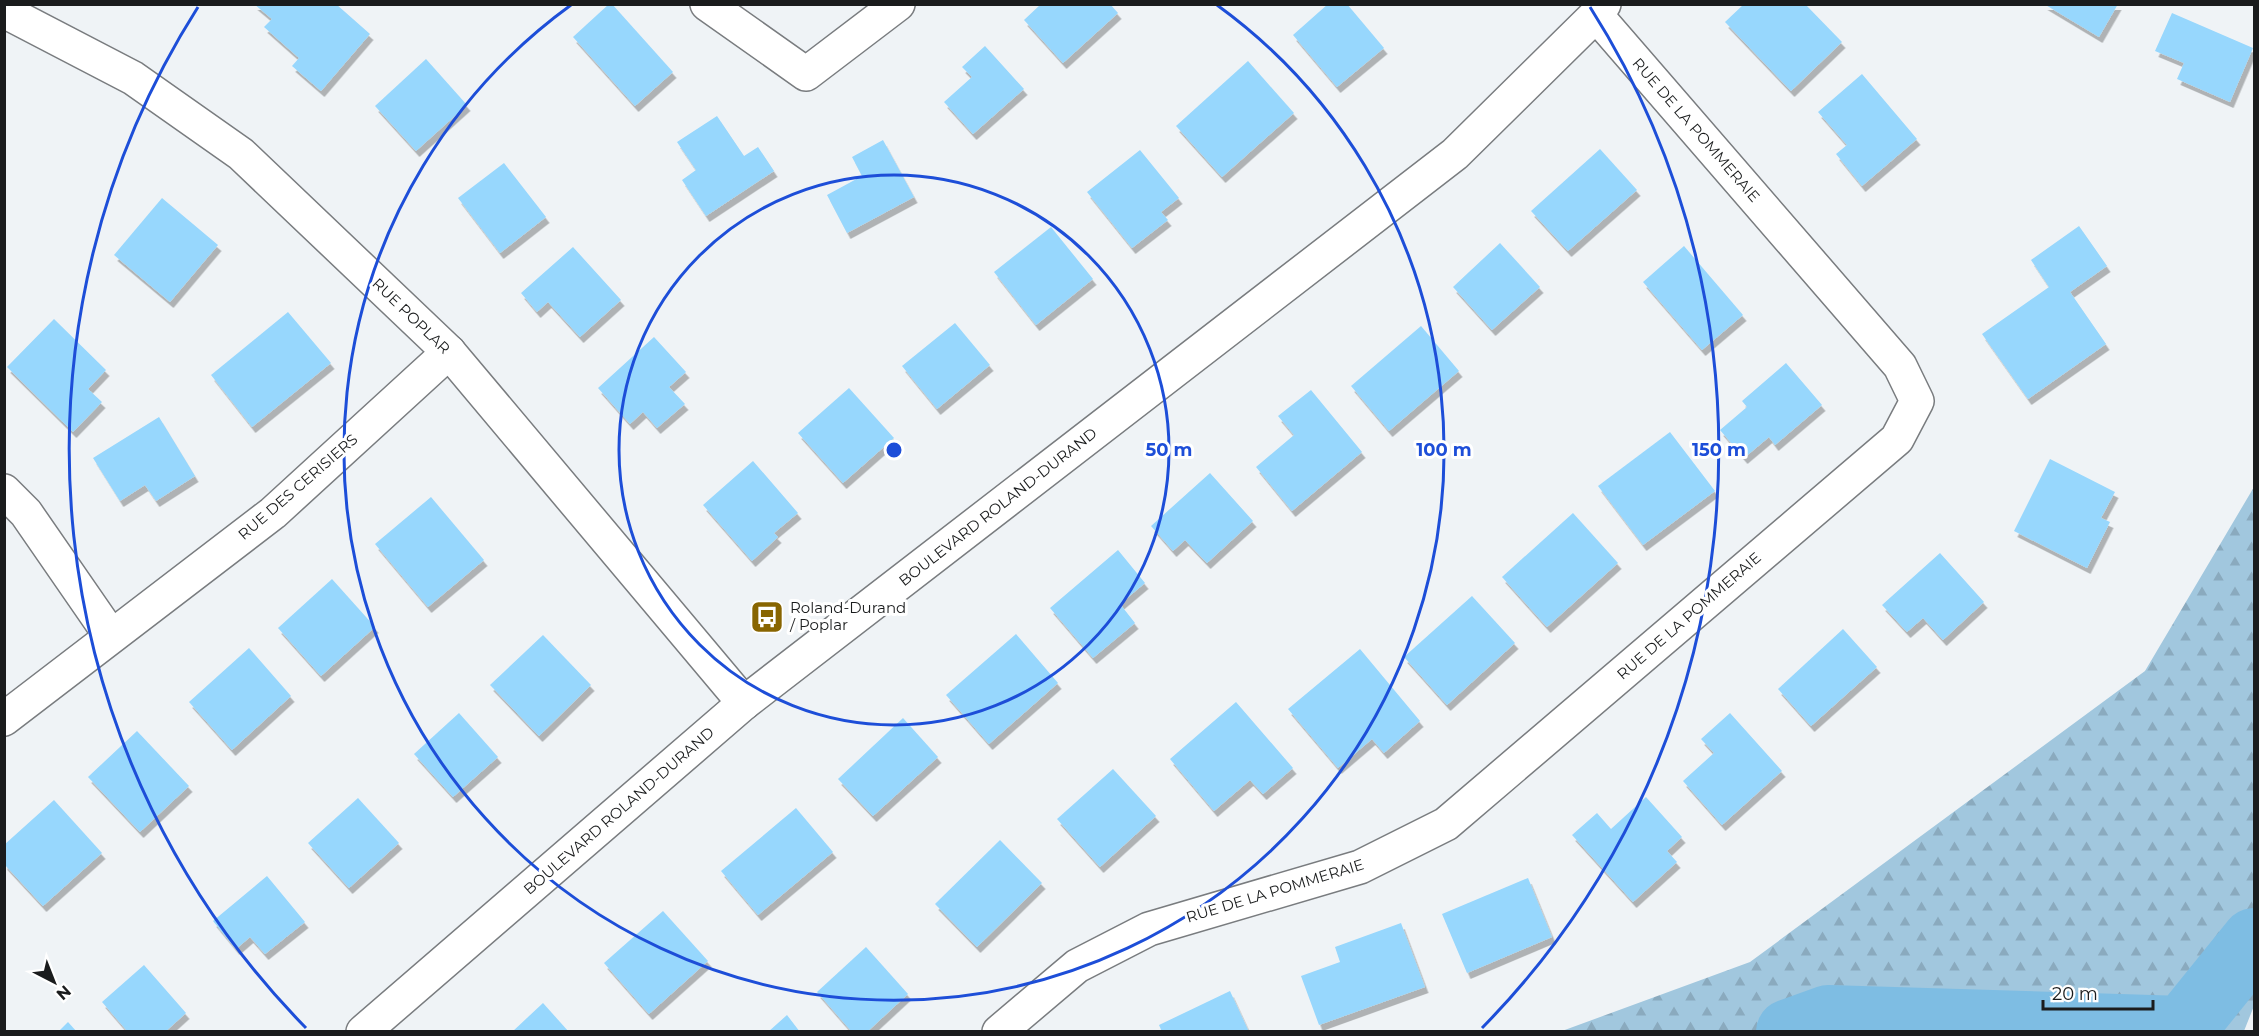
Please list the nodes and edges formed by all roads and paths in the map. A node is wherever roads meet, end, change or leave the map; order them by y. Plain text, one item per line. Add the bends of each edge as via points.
1 (707, 4) edge
2 (898, 4) edge
3 (9, 10) edge
4 (1600, 10) edge
5 (449, 352) junction
6 (4, 491) edge
7 (111, 636) junction
8 (744, 703) junction
9 (4, 718) edge
10 (363, 1032) edge
11 (999, 1032) edge

1 - 2 street via 806,74
3 - 5 street, RUE POPLAR via 133,78 241,154
4 - 8 street, BOULEVARD ROLAND-DURAND via 1455,154
4 - 11 street, RUE DE LA POMMERAIE via 1900,366 1917,401 1897,439 1446,824 1360,867 1149,929 1077,966
5 - 7 street, RUE DES CERISIERS via 273,513
5 - 8 street, RUE POPLAR
6 - 7 street via 26,513
7 - 9 street, RUE DES CERISIERS
8 - 10 street, BOULEVARD ROLAND-DURAND

